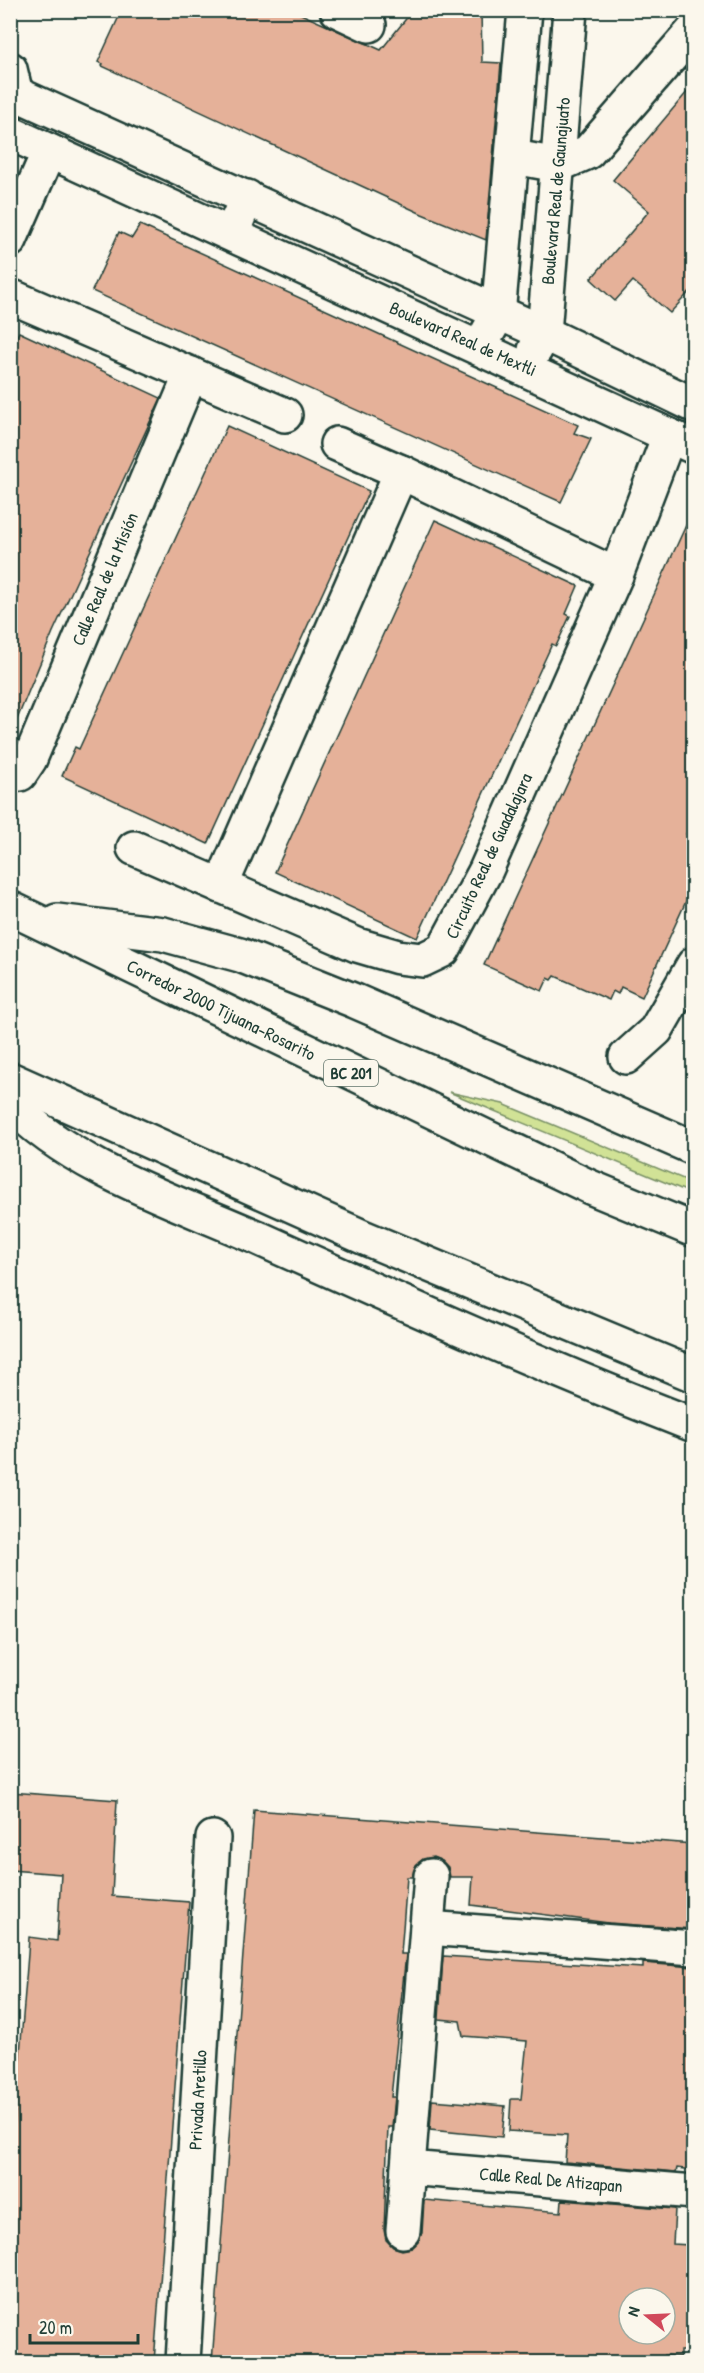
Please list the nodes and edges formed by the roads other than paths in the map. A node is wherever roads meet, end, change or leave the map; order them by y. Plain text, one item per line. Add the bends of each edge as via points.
1 (337, 10) edge
2 (525, 10) edge
3 (570, 10) edge
4 (369, 26) dead end
5 (693, 30) edge
6 (12, 85) edge
7 (10, 133) edge
8 (49, 151) junction
9 (514, 157) junction
10 (558, 165) junction
11 (247, 197) junction
12 (232, 233) junction
13 (10, 240) edge
14 (10, 296) edge
15 (498, 315) junction
16 (544, 333) junction
17 (479, 348) junction
18 (526, 368) junction
19 (191, 374) junction
20 (689, 395) edge
21 (285, 415) dead end
22 (681, 441) edge
23 (337, 444) dead end
24 (401, 472) junction
25 (616, 575) junction
26 (10, 775) edge
27 (134, 848) dead end
28 (221, 886) junction
29 (21, 914) edge
30 (693, 964) edge
31 (626, 1057) dead end
32 (10, 1079) edge
33 (10, 1102) edge
34 (693, 1148) edge
35 (693, 1230) edge
36 (693, 1375) edge
37 (693, 1425) edge
38 (213, 1838) dead end
39 (431, 1876) dead end
40 (427, 1928) junction
41 (693, 1948) edge
42 (408, 2168) junction
43 (693, 2192) edge
44 (403, 2231) dead end
45 (183, 2362) edge

1 - 4 main road
2 - 9 main road
3 - 10 main road, Boulevard Real de Gaunajuato
5 - 10 main road via 588,152
6 - 11 main road, Boulevard Real de Mextli
7 - 8 main road, Boulevard Real de Mextli
8 - 12 main road, Boulevard Real de Mextli
8 - 13 main road
9 - 10 main road
9 - 15 main road
10 - 16 main road, Boulevard Real de Gaunajuato
11 - 12 main road
11 - 15 main road, Boulevard Real de Mextli
12 - 17 main road, Boulevard Real de Mextli
14 - 19 main road
15 - 16 main road, Boulevard Real de Mextli
15 - 17 main road
16 - 18 main road, Boulevard Real de Gaunajuato
16 - 20 main road, Boulevard Real de Mextli
17 - 18 main road, Boulevard Real de Mextli
18 - 22 main road, Boulevard Real de Mextli
19 - 21 main road
19 - 26 main road, Calle Real de la Misión via 30,759 20,774
22 - 25 main road, Circuito Real de Guadalajara
23 - 24 main road
24 - 25 main road
24 - 28 main road
25 - 28 main road, Circuito Real de Guadalajara via 486,870 443,950 422,960 398,957 357,945
27 - 28 main road, Circuito Real de Guadalajara
29 - 34 main road via 163,934 240,955
29 - 35 main road, Corredor 2000 Tijuana-Rosarito / BC 201 via 590,1187
30 - 31 main road via 656,1030
32 - 36 main road via 365,1238
33 - 37 main road via 59,1142 106,1170
38 - 45 main road, Privada Aretillo
39 - 40 main road
40 - 41 main road
40 - 42 main road
42 - 43 main road, Calle Real De Atizapan
42 - 44 main road

